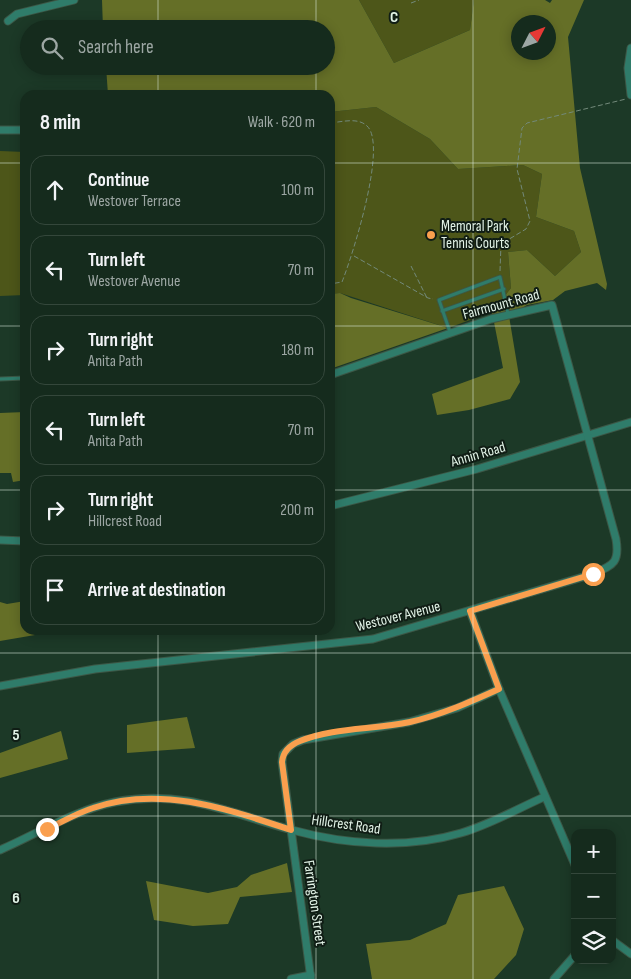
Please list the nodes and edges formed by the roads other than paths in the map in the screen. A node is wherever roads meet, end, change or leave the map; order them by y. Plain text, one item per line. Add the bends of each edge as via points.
1 (74, 0) edge
2 (8, 20) dead end
3 (631, 48) edge
4 (631, 97) edge
5 (0, 130) edge
6 (20, 130) edge
7 (504, 289) junction
8 (442, 311) junction
9 (508, 315) junction
10 (450, 332) junction
11 (335, 372) edge
12 (20, 378) edge
13 (0, 380) edge
14 (631, 422) edge
15 (588, 435) junction
16 (335, 505) edge
17 (0, 540) edge
18 (20, 540) edge
19 (470, 611) junction
20 (0, 686) edge
21 (499, 689) junction
22 (544, 797) junction
23 (291, 830) junction
24 (0, 850) edge
25 (571, 856) edge
26 (616, 943) edge
27 (631, 954) edge
28 (571, 960) edge
29 (311, 977) edge
30 (291, 979) edge
31 (554, 979) edge

1 - 2 street via 18,14
3 - 4 street via 628,68
5 - 6 street
7 - 8 lane
7 - 8 lane via 500,277 439,300
7 - 9 lane
8 - 10 lane
9 - 10 street, Fairmount Road
9 - 15 street, Fairmount Road via 552,305
10 - 11 street, Fairmount Road
12 - 13 lane
14 - 15 street, Annin Road
15 - 16 street, Annin Road via 477,469
15 - 19 street, Westover Avenue via 617,548 611,566
17 - 18 street
19 - 20 street, Westover Avenue via 373,639 96,669
19 - 21 street
21 - 22 street
21 - 23 street, Farrington Street via 457,708 409,722 333,733 293,744 283,754 282,762
22 - 23 street, Hillcrest Road via 462,833 432,840 395,844 351,842
22 - 25 street
23 - 24 street, Hillcrest Road via 194,801 122,802 92,808
23 - 29 street, Farrington Street
26 - 27 street
28 - 31 street
29 - 30 street

